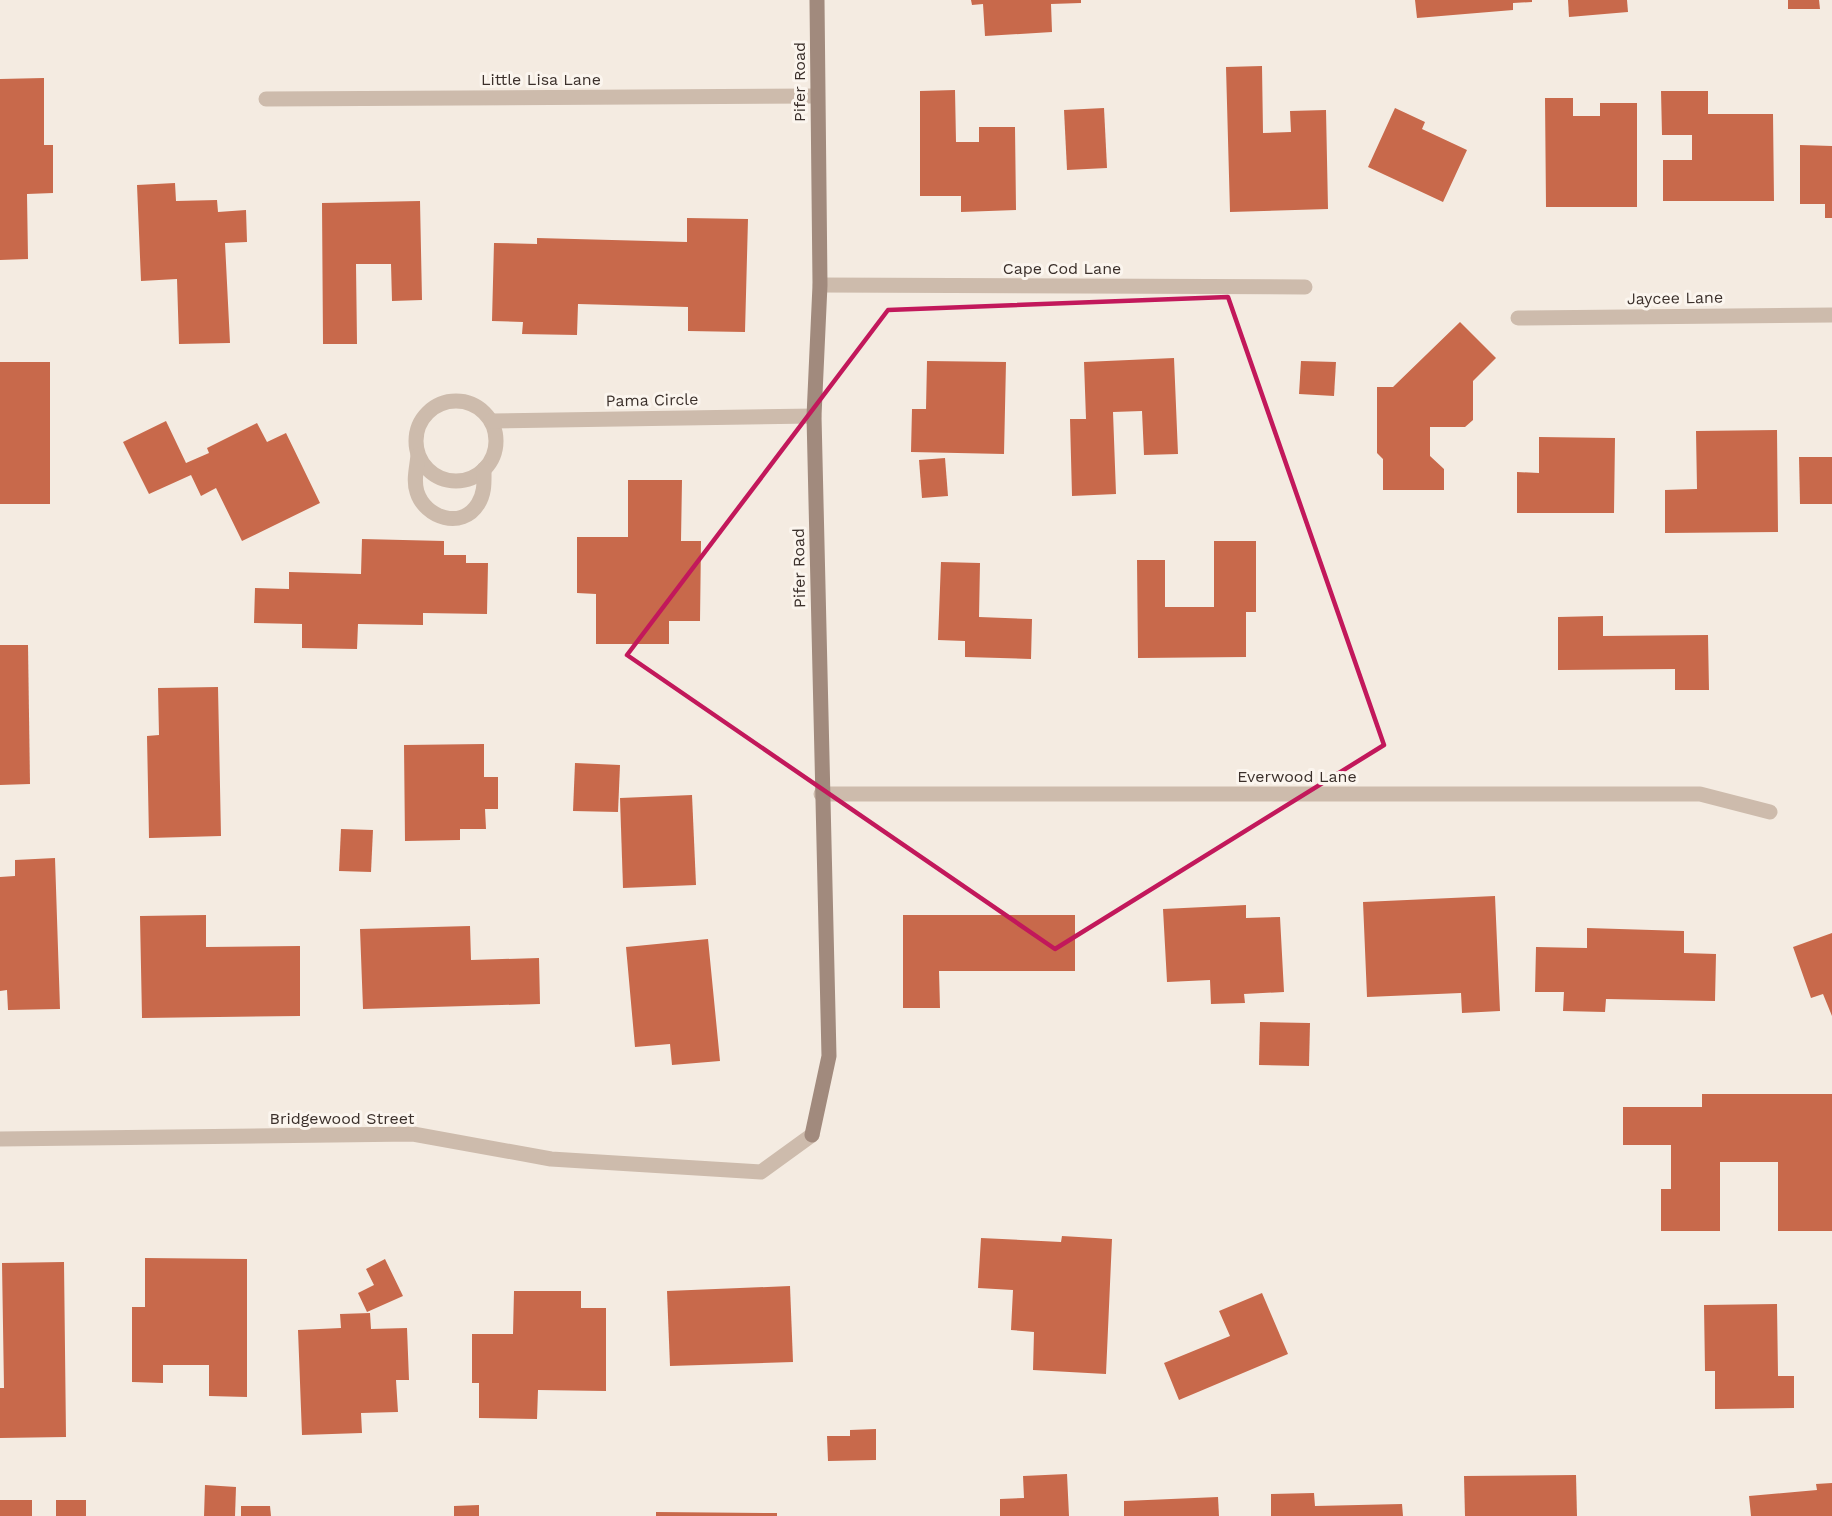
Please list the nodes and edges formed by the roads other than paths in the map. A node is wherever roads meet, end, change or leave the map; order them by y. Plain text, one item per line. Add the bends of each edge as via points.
1 (817, 0) edge
2 (816, 96) junction
3 (266, 99) dead end
4 (820, 285) junction
5 (1305, 287) dead end
6 (1832, 315) edge
7 (1518, 318) dead end
8 (814, 416) junction
9 (490, 421) junction
10 (418, 455) junction
11 (484, 469) junction
12 (821, 794) junction
13 (1770, 812) dead end
14 (813, 1135) joint
15 (0, 1138) edge

1 - 2 street, Pifer Road
2 - 3 street, Little Lisa Lane
2 - 4 street, Pifer Road
4 - 5 street, Cape Cod Lane
4 - 8 street, Pifer Road
6 - 7 street, Jaycee Lane
8 - 9 street, Pama Circle
8 - 12 street, Pifer Road
9 - 10 street via 483,411 459,401 446,401 423,416 417,428
9 - 11 street via 496,446
10 - 11 street via 436,476 449,480 474,476
10 - 11 street via 417,492 434,514 451,520 466,517 477,506 483,492
12 - 13 street, Everwood Lane via 1700,794
12 - 14 street, Pifer Road via 829,1056
14 - 15 street, Bridgewood Street via 761,1172 551,1159 413,1134

